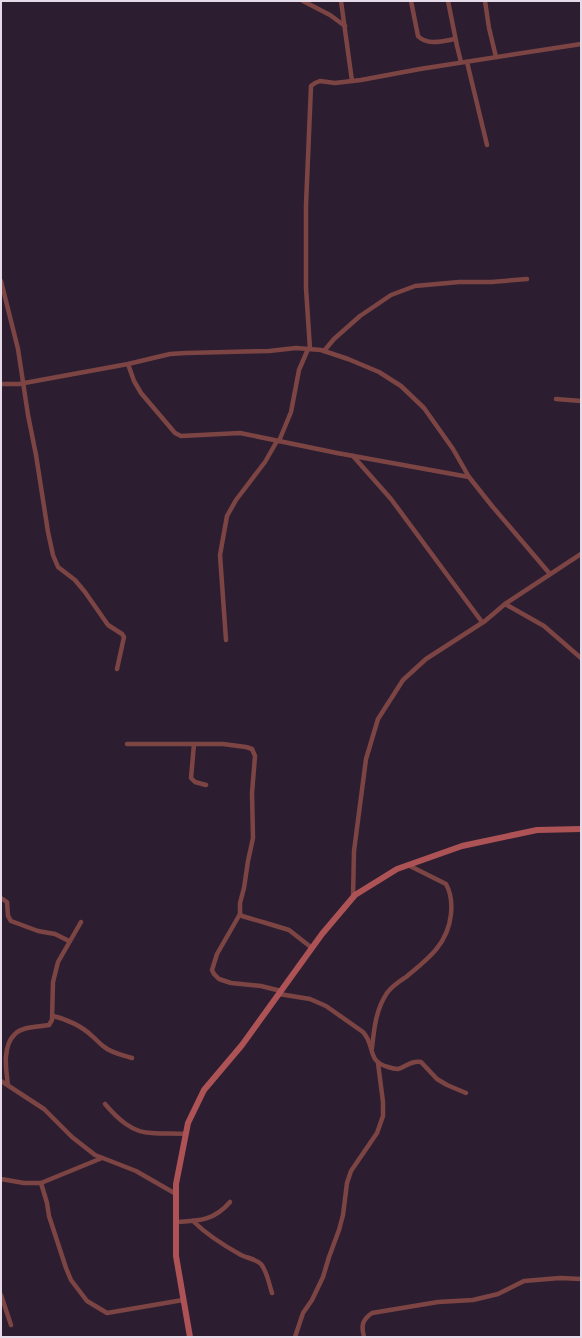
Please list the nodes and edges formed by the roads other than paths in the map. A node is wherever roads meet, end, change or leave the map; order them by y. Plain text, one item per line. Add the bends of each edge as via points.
1 (303, 1) edge
2 (341, 1) edge
3 (411, 1) edge
4 (448, 1) edge
5 (485, 1) edge
6 (345, 26) junction
7 (456, 39) junction
8 (581, 44) edge
9 (496, 57) junction
10 (461, 62) junction
11 (467, 62) junction
12 (352, 81) junction
13 (487, 145) dead end
14 (527, 278) dead end
15 (1, 281) edge
16 (309, 349) junction
17 (324, 351) junction
18 (128, 364) junction
19 (23, 383) junction
20 (1, 384) edge
21 (556, 399) dead end
22 (581, 402) edge
23 (278, 441) junction
24 (353, 456) junction
25 (469, 477) junction
26 (581, 554) edge
27 (550, 574) junction
28 (505, 604) junction
29 (482, 622) junction
30 (226, 640) dead end
31 (581, 658) edge
32 (116, 669) dead end
33 (127, 744) dead end
34 (194, 744) junction
35 (206, 785) dead end
36 (581, 829) edge
37 (408, 865) junction
38 (1, 898) edge
39 (353, 898) junction
40 (240, 914) junction
41 (81, 922) dead end
42 (70, 941) junction
43 (312, 948) junction
44 (280, 993) junction
45 (53, 1016) junction
46 (372, 1048) junction
47 (132, 1058) dead end
48 (378, 1063) junction
49 (1, 1081) edge
50 (8, 1085) junction
51 (466, 1093) dead end
52 (105, 1104) dead end
53 (186, 1134) junction
54 (102, 1158) junction
55 (1, 1179) edge
56 (41, 1183) junction
57 (176, 1194) junction
58 (230, 1202) dead end
59 (193, 1221) junction
60 (176, 1222) junction
61 (581, 1279) edge
62 (272, 1293) dead end
63 (1, 1295) edge
64 (183, 1300) junction
65 (11, 1325) dead end
66 (190, 1337) edge
67 (295, 1337) edge
68 (364, 1337) edge

1 - 6 street
2 - 6 street
3 - 7 street via 418,36 421,39 431,42
4 - 7 street
5 - 9 street
6 - 12 street
7 - 10 street
8 - 9 street
9 - 11 street
10 - 11 street
10 - 12 street
11 - 13 street
12 - 16 street via 320,81 311,86 306,205
14 - 17 street via 415,286 391,295 360,316
15 - 19 street via 18,349
16 - 17 street
16 - 18 street via 170,354
16 - 23 street via 298,370 291,412
17 - 25 street via 379,372 400,386 424,408
18 - 19 street
18 - 23 street via 141,393 175,433 181,436 240,433
19 - 20 street
19 - 32 street via 53,555 58,567 75,580 108,625 124,637
21 - 22 street
23 - 24 street
23 - 30 street via 227,516 220,555
24 - 25 street
24 - 29 street via 391,499
25 - 27 street
26 - 27 street
27 - 28 street
28 - 29 street
28 - 31 street via 544,626
29 - 39 street via 426,659 403,680 378,719 366,759 354,851
33 - 34 street
34 - 35 street via 191,778
34 - 40 street via 246,747 252,749 255,756 252,793 253,838
36 - 37 main road via 537,830 462,846
37 - 39 main road via 397,869
37 - 46 street via 446,884 450,899 450,927 443,941 388,992 379,1007
38 - 42 street via 7,902 11,921
39 - 43 main road
40 - 43 street via 289,930
40 - 44 street via 215,958 212,970 214,974 219,979 231,983 261,986
41 - 42 street
42 - 45 street via 58,962 53,982
43 - 44 main road
44 - 46 street via 310,999 326,1006 368,1036
44 - 53 main road via 242,1045 204,1090 188,1123
45 - 47 street via 78,1026 112,1052
45 - 50 street via 49,1026 21,1031 11,1040 5,1062
46 - 48 street
48 - 51 street via 398,1069 411,1062 421,1062 447,1086
48 - 67 street via 383,1102 382,1116 376,1133 347,1183 339,1230 323,1277 303,1313
49 - 50 street
50 - 54 street via 44,1109 72,1137
52 - 53 street via 123,1122 140,1131 151,1134
53 - 57 main road
54 - 56 street
54 - 57 street via 136,1171
55 - 56 street
56 - 64 street via 70,1280 87,1301 107,1313
57 - 60 main road
58 - 59 street via 220,1212
59 - 60 street
59 - 62 street via 214,1239 259,1263
60 - 64 main road via 176,1256
61 - 68 street via 524,1281 498,1294 473,1300 438,1302 372,1313 366,1317 362,1325
63 - 65 street
64 - 66 main road

